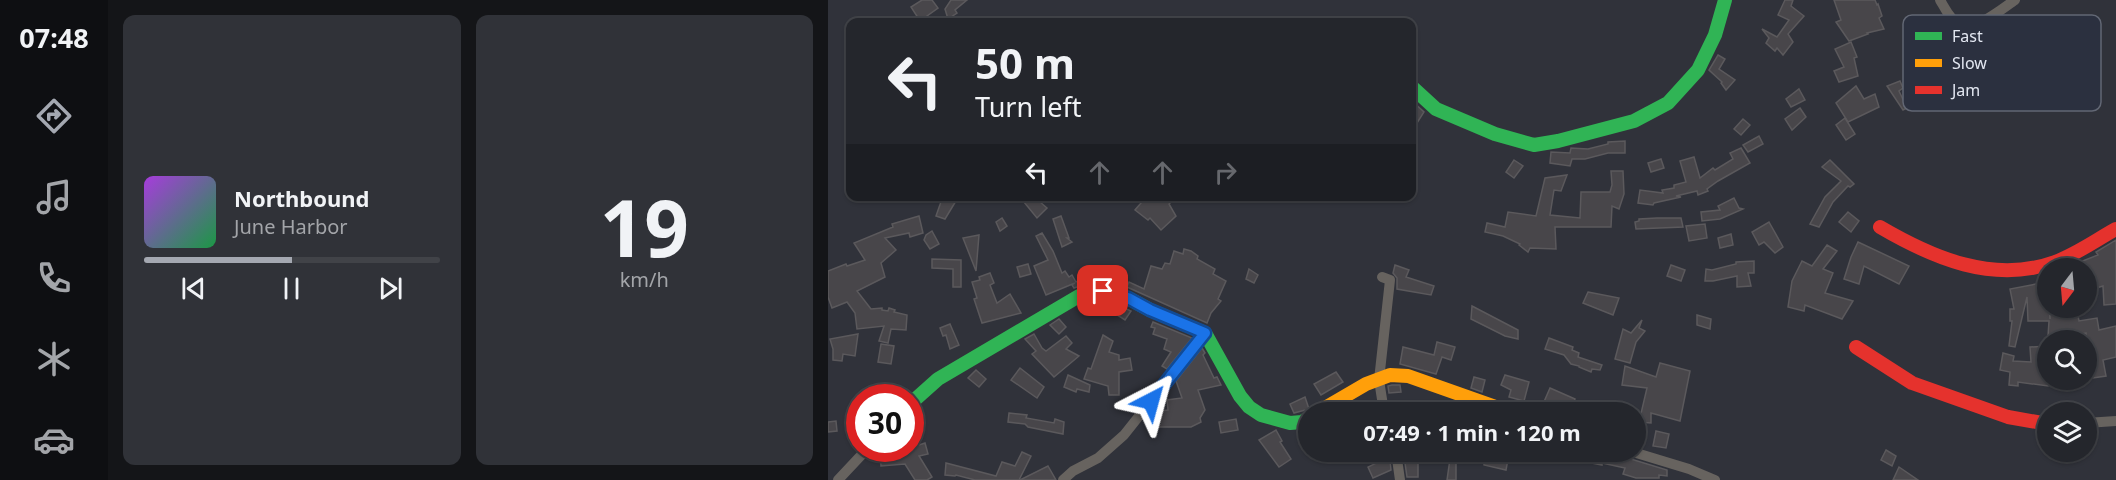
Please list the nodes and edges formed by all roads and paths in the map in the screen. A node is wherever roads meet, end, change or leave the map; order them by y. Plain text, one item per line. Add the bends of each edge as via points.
1 (1725, 0) edge
2 (1940, 0) edge
3 (2015, 0) edge
4 (1950, 15) edge
5 (1993, 15) edge
6 (1416, 91) edge
7 (1880, 227) dead end
8 (2116, 230) edge
9 (1382, 277) dead end
10 (1205, 333) junction
11 (1857, 347) dead end
12 (1378, 380) junction
13 (924, 392) edge
14 (1334, 402) edge
15 (1382, 402) edge
16 (1482, 402) edge
17 (2116, 421) edge
18 (1298, 422) edge
19 (2037, 422) edge
20 (2097, 422) edge
21 (1646, 456) edge
22 (855, 462) edge
23 (1397, 462) edge
24 (838, 480) edge
25 (1063, 480) edge
26 (1400, 480) edge
27 (1715, 480) edge

1 - 6 street via 1715,35 1698,70 1668,103 1634,121 1534,145 1495,134 1436,109
2 - 4 street
3 - 5 street
7 - 8 street via 1941,259 2000,271 2056,262
9 - 12 street via 1390,280
10 - 13 street via 1128,298 1103,291 1086,294 938,380
10 - 18 street via 1249,407 1261,415
10 - 25 street via 1124,435 1098,458
11 - 19 street via 1912,382 2008,417
12 - 14 street
12 - 15 street
12 - 16 street via 1390,375 1408,376
17 - 20 street
21 - 27 street
22 - 24 street
23 - 26 street

